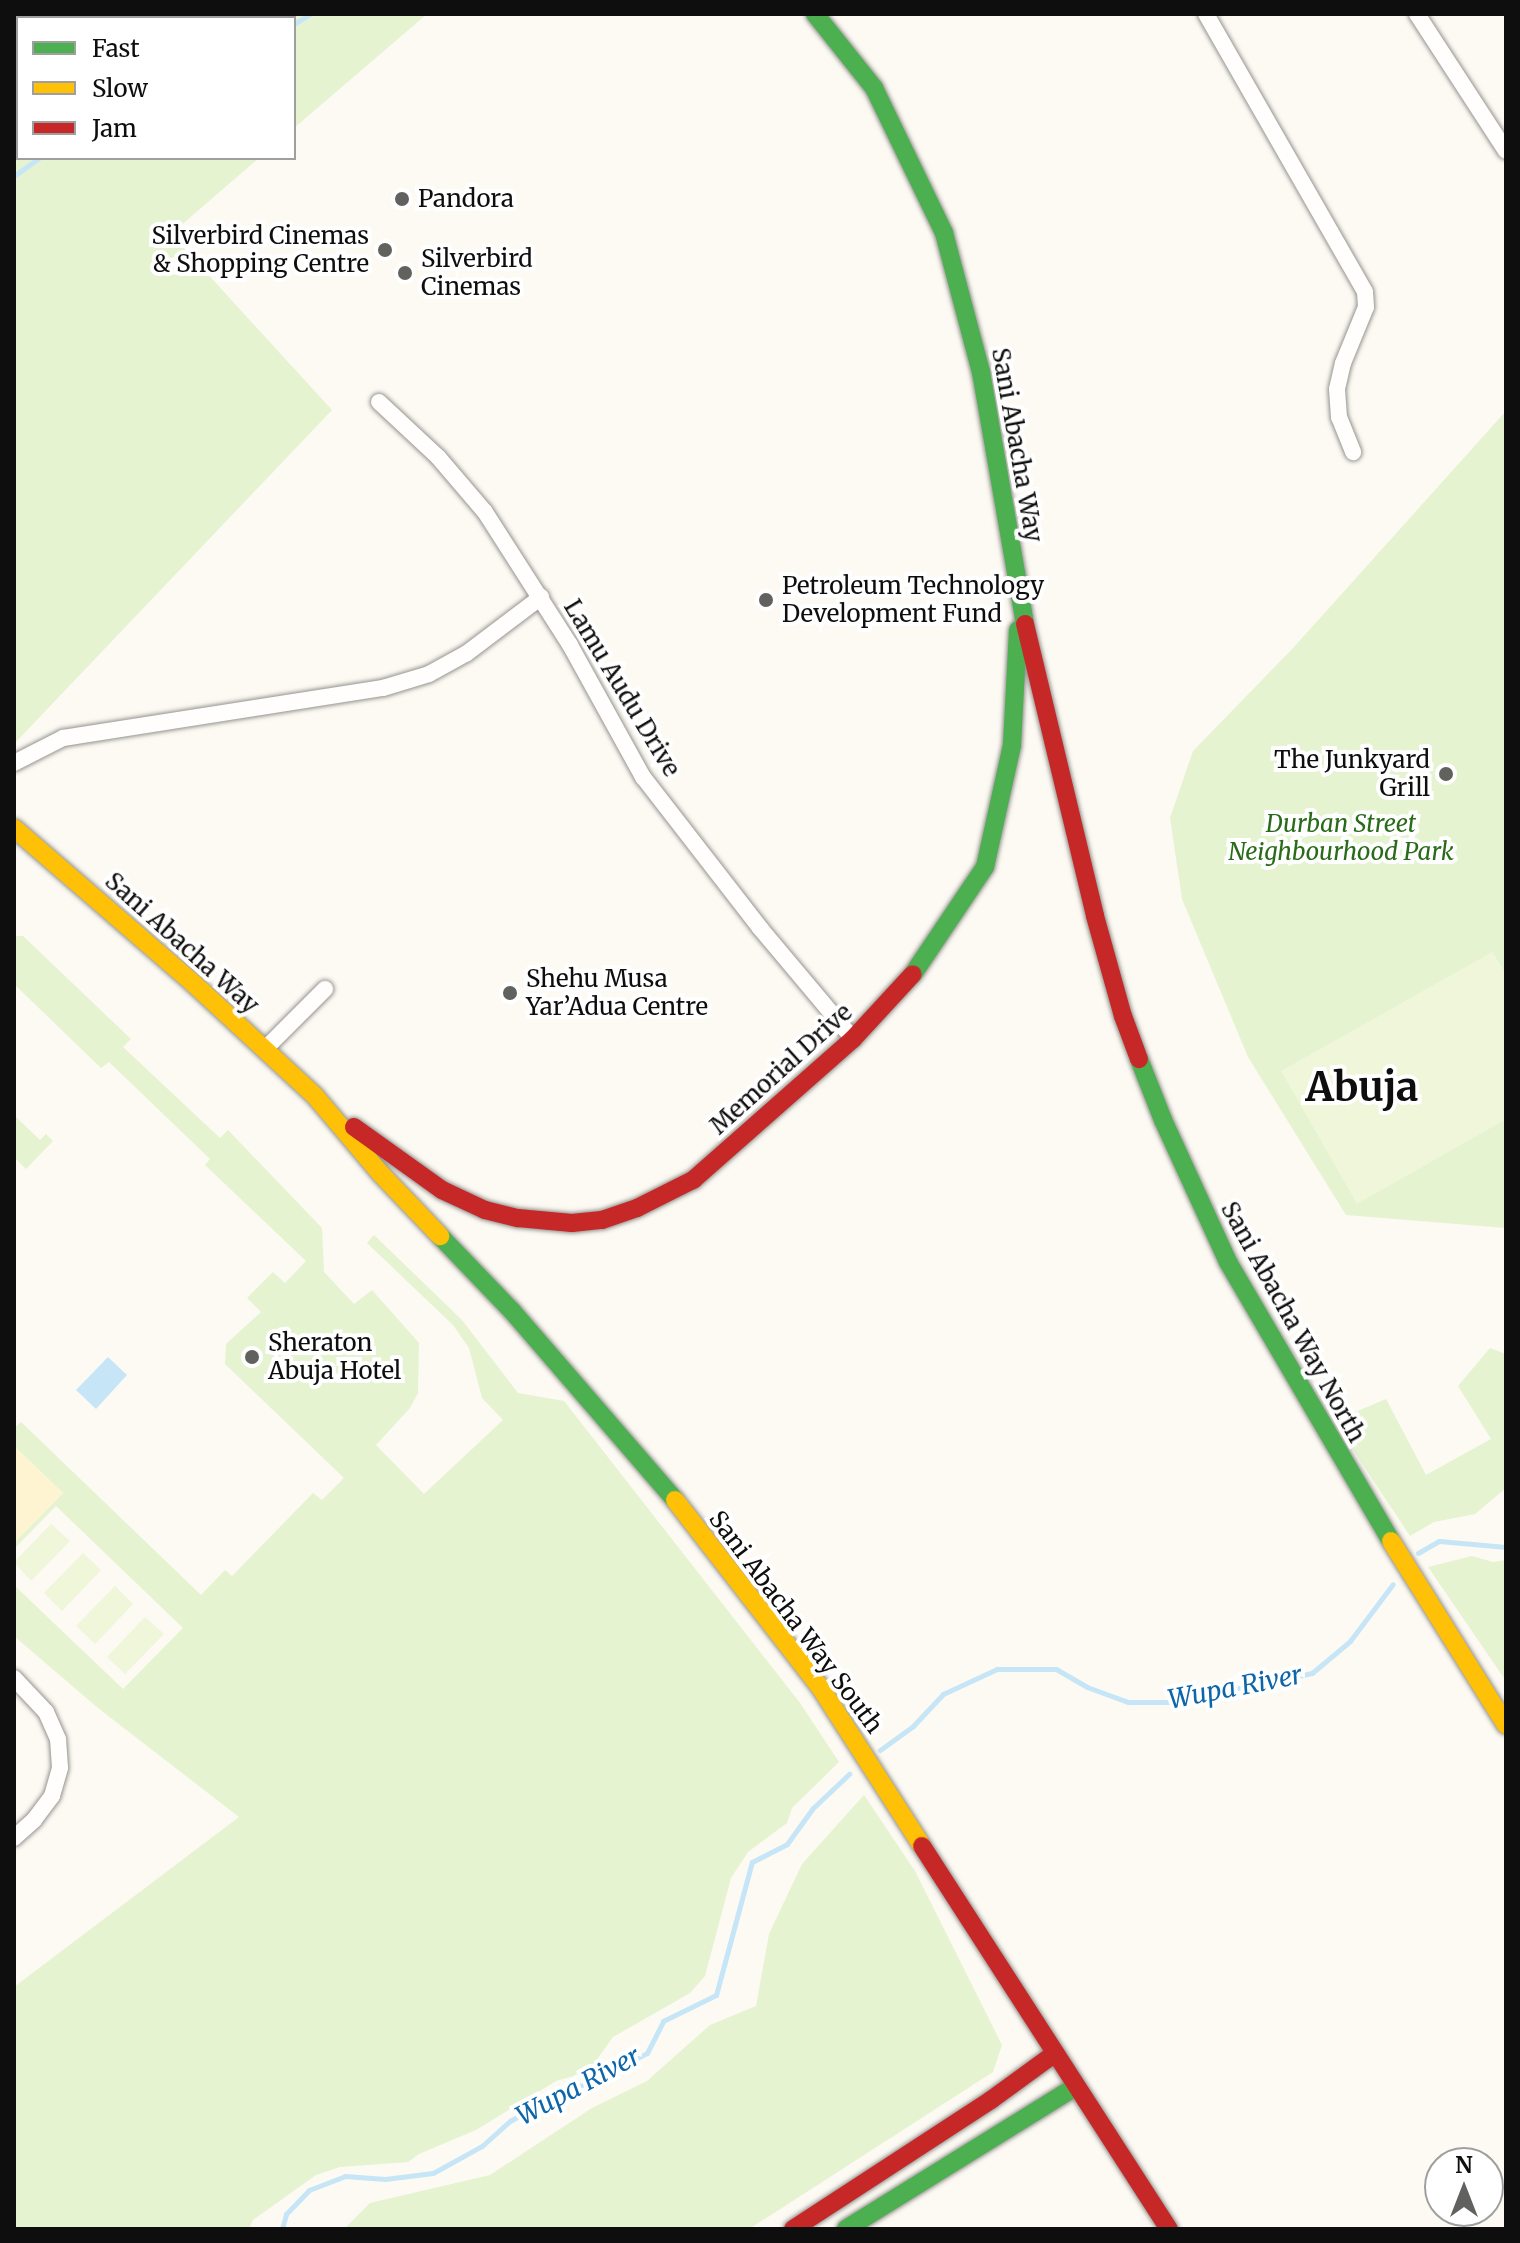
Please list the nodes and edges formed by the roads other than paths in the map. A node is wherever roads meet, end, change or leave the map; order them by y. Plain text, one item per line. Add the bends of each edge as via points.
1 (815, 14) edge
2 (1206, 14) edge
3 (1417, 14) edge
4 (1506, 151) edge
5 (379, 402) dead end
6 (1353, 452) dead end
7 (541, 597) junction
8 (1019, 599) junction
9 (14, 763) edge
10 (14, 828) edge
11 (22, 839) edge
12 (1095, 916) joint
13 (325, 989) dead end
14 (853, 1039) junction
15 (265, 1049) junction
16 (315, 1096) junction
17 (14, 1678) edge
18 (1506, 1725) edge
19 (14, 1838) edge
20 (1054, 2054) junction
21 (1075, 2087) junction
22 (793, 2229) edge
23 (846, 2229) edge
24 (1169, 2229) edge

1 - 8 main road, Sani Abacha Way via 874,88 944,233 981,372
2 - 6 street via 1365,292 1366,307 1337,389 1339,417
3 - 4 street
5 - 7 street, Lamu Audu Drive via 438,457 485,512
7 - 9 street via 467,653 429,674 383,688 63,738
7 - 14 street, Lamu Audu Drive via 643,777
8 - 12 main road, Sani Abacha Way
8 - 14 main road, Memorial Drive via 1012,745 985,867 914,973
10 - 11 main road, Sani Abacha Way
11 - 15 main road, Sani Abacha Way
12 - 18 main road, Sani Abacha Way North via 1139,1060 1228,1262 1360,1492
13 - 15 street
14 - 16 main road, Memorial Drive via 693,1180 602,1220 548,1222 485,1210 387,1154
15 - 16 main road, Sani Abacha Way
16 - 20 main road, Sani Abacha Way South via 644,1460 820,1687
17 - 19 street via 46,1712 58,1739 60,1768 52,1796
20 - 21 main road, Sani Abacha Way South
20 - 22 main road
21 - 23 main road
21 - 24 main road, Sani Abacha Way South

